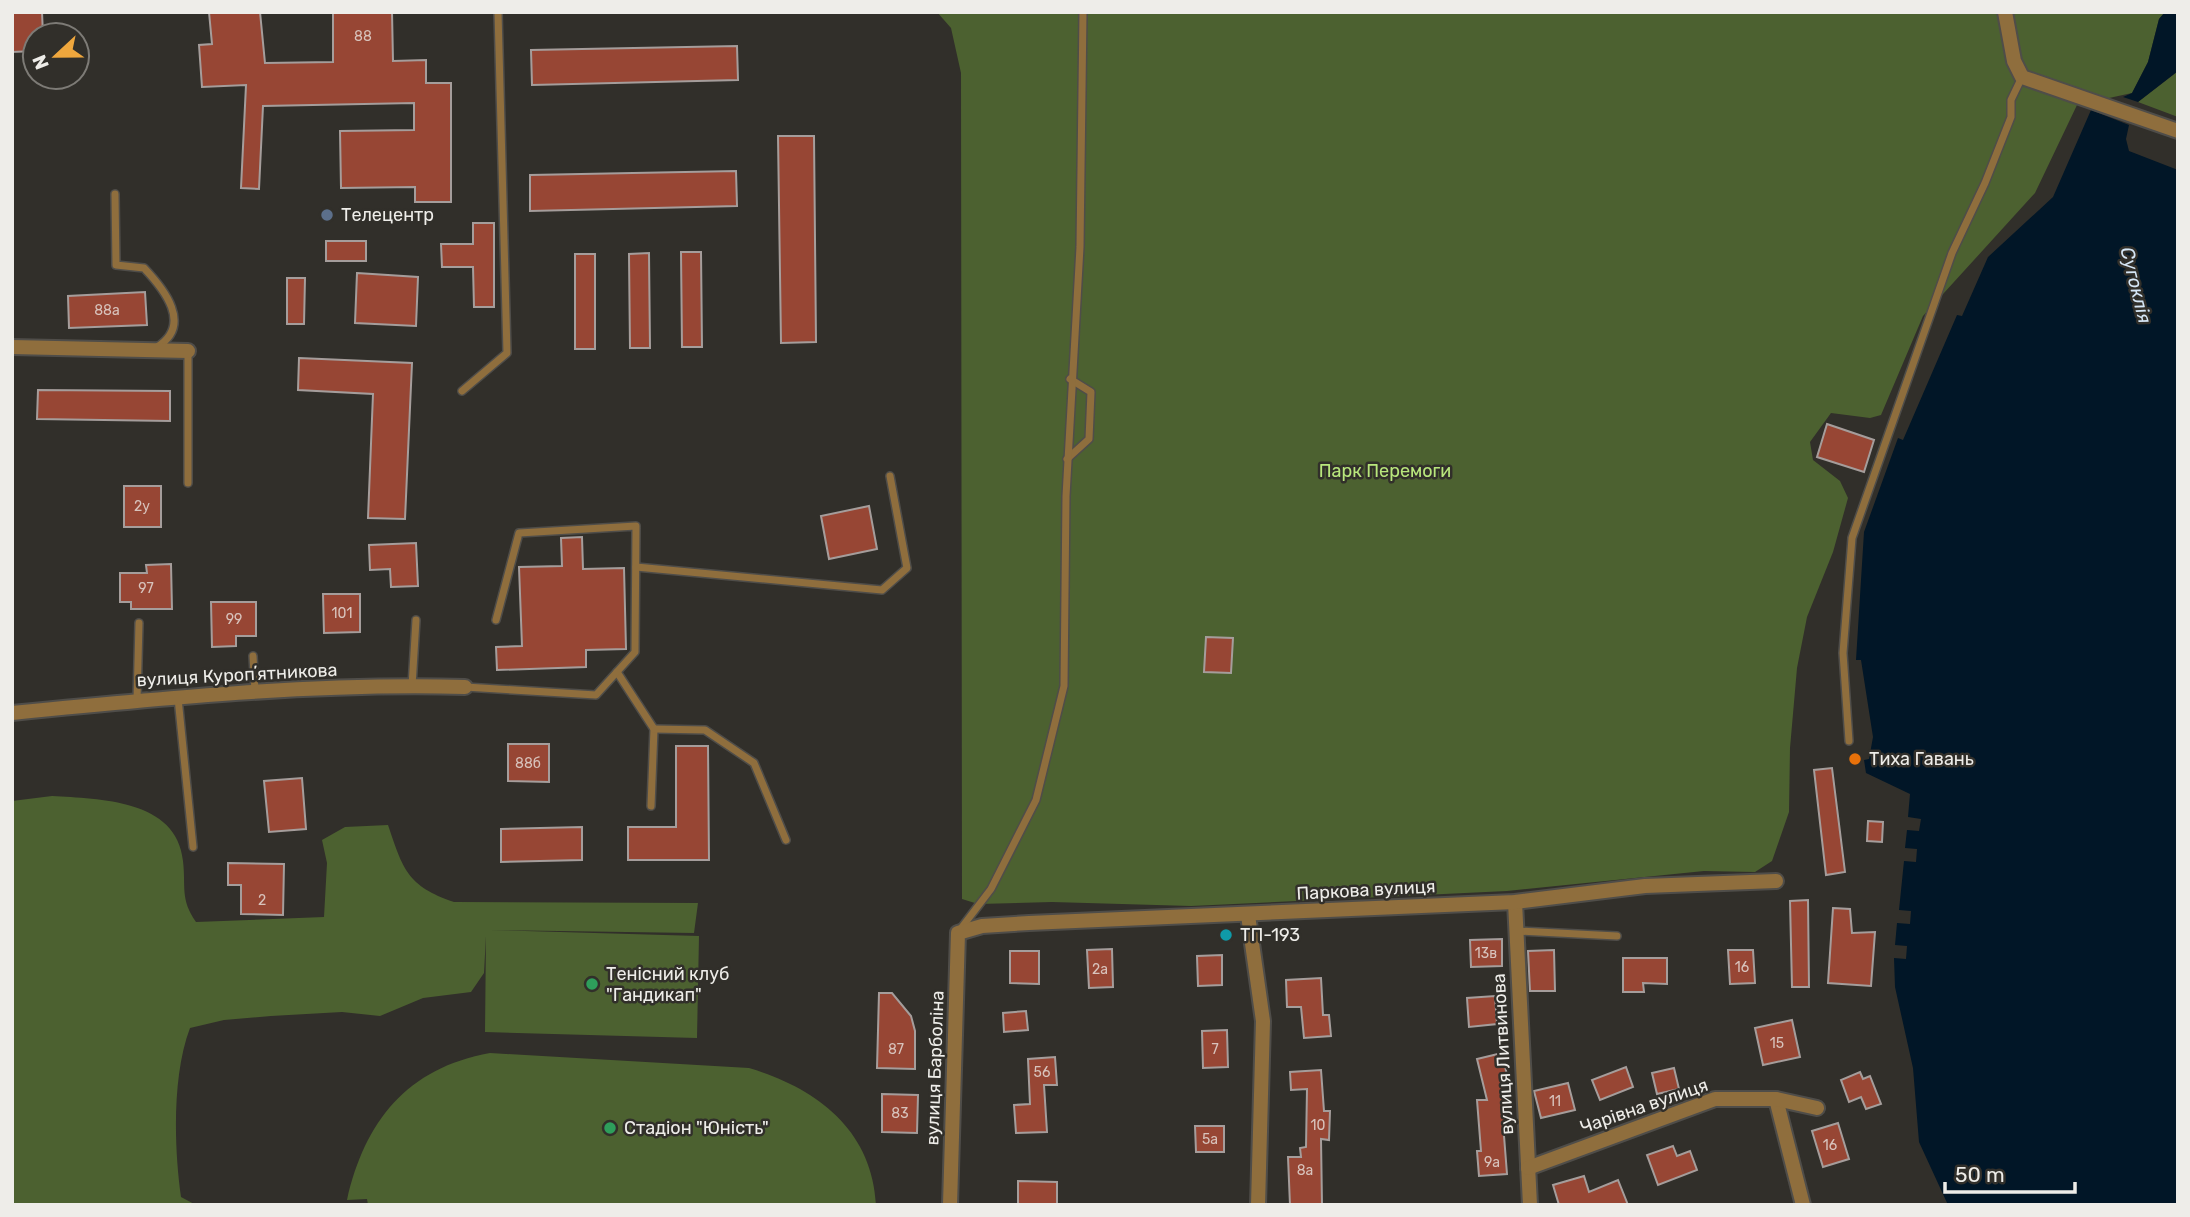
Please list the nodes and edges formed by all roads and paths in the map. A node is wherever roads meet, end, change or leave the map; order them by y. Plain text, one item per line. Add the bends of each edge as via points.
1 (498, 12) edge
2 (1083, 12) edge
3 (2005, 12) edge
4 (2022, 77) junction
5 (2178, 131) edge
6 (115, 194) dead end
7 (12, 347) edge
8 (154, 349) junction
9 (188, 351) joint
10 (1070, 379) junction
11 (462, 391) dead end
12 (1067, 459) junction
13 (890, 476) dead end
14 (188, 483) dead end
15 (636, 567) junction
16 (416, 620) dead end
17 (496, 620) dead end
18 (139, 623) dead end
19 (253, 656) dead end
20 (617, 672) junction
21 (412, 686) junction
22 (466, 687) joint
23 (256, 691) junction
24 (178, 698) junction
25 (137, 700) junction
26 (12, 713) edge
27 (654, 729) junction
28 (1849, 741) dead end
29 (651, 806) dead end
30 (786, 840) dead end
31 (193, 847) dead end
32 (1776, 881) dead end
33 (1515, 902) junction
34 (1248, 915) junction
35 (1517, 931) junction
36 (958, 933) junction
37 (1617, 936) dead end
38 (1776, 1099) junction
39 (1817, 1108) dead end
40 (1528, 1168) junction
41 (950, 1205) edge
42 (1258, 1205) edge
43 (1530, 1205) edge
44 (1803, 1205) edge

1 - 11 lane via 507,353
2 - 10 lane via 1080,247
3 - 4 street via 2014,61
4 - 5 street
4 - 28 lane via 1985,183 1952,253 1852,538 1843,653
6 - 8 lane via 116,265 144,268 169,296 174,321 165,342
7 - 8 street
8 - 9 street
9 - 14 lane
10 - 12 lane
10 - 12 lane via 1091,392 1089,439
12 - 36 lane via 1064,686 1036,800 990,889
13 - 15 lane via 907,568 882,590
15 - 17 lane via 636,526 519,533
15 - 20 lane via 635,652
16 - 21 lane
18 - 25 lane
19 - 23 lane
20 - 22 lane via 596,695
20 - 27 lane
21 - 22 street, вулиця Куропʼятникова
21 - 23 street, вулиця Куропʼятникова
23 - 24 street, вулиця Куропʼятникова
24 - 25 street, вулиця Куропʼятникова
24 - 31 lane
25 - 26 street, вулиця Куропʼятникова
27 - 29 lane
27 - 30 lane via 705,730 754,763
32 - 33 street, Паркова вулиця via 1645,886
33 - 34 street, Паркова вулиця
33 - 35 street, вулиця Литвинова
34 - 36 street, Паркова вулиця via 1030,923 982,926
34 - 42 street via 1262,1021
35 - 37 lane
35 - 40 street, вулиця Литвинова
36 - 41 street, вулиця Барболіна
38 - 39 street, Чарівна вулиця
38 - 40 street, Чарівна вулиця via 1715,1099
38 - 44 street
40 - 43 street, вулиця Литвинова

